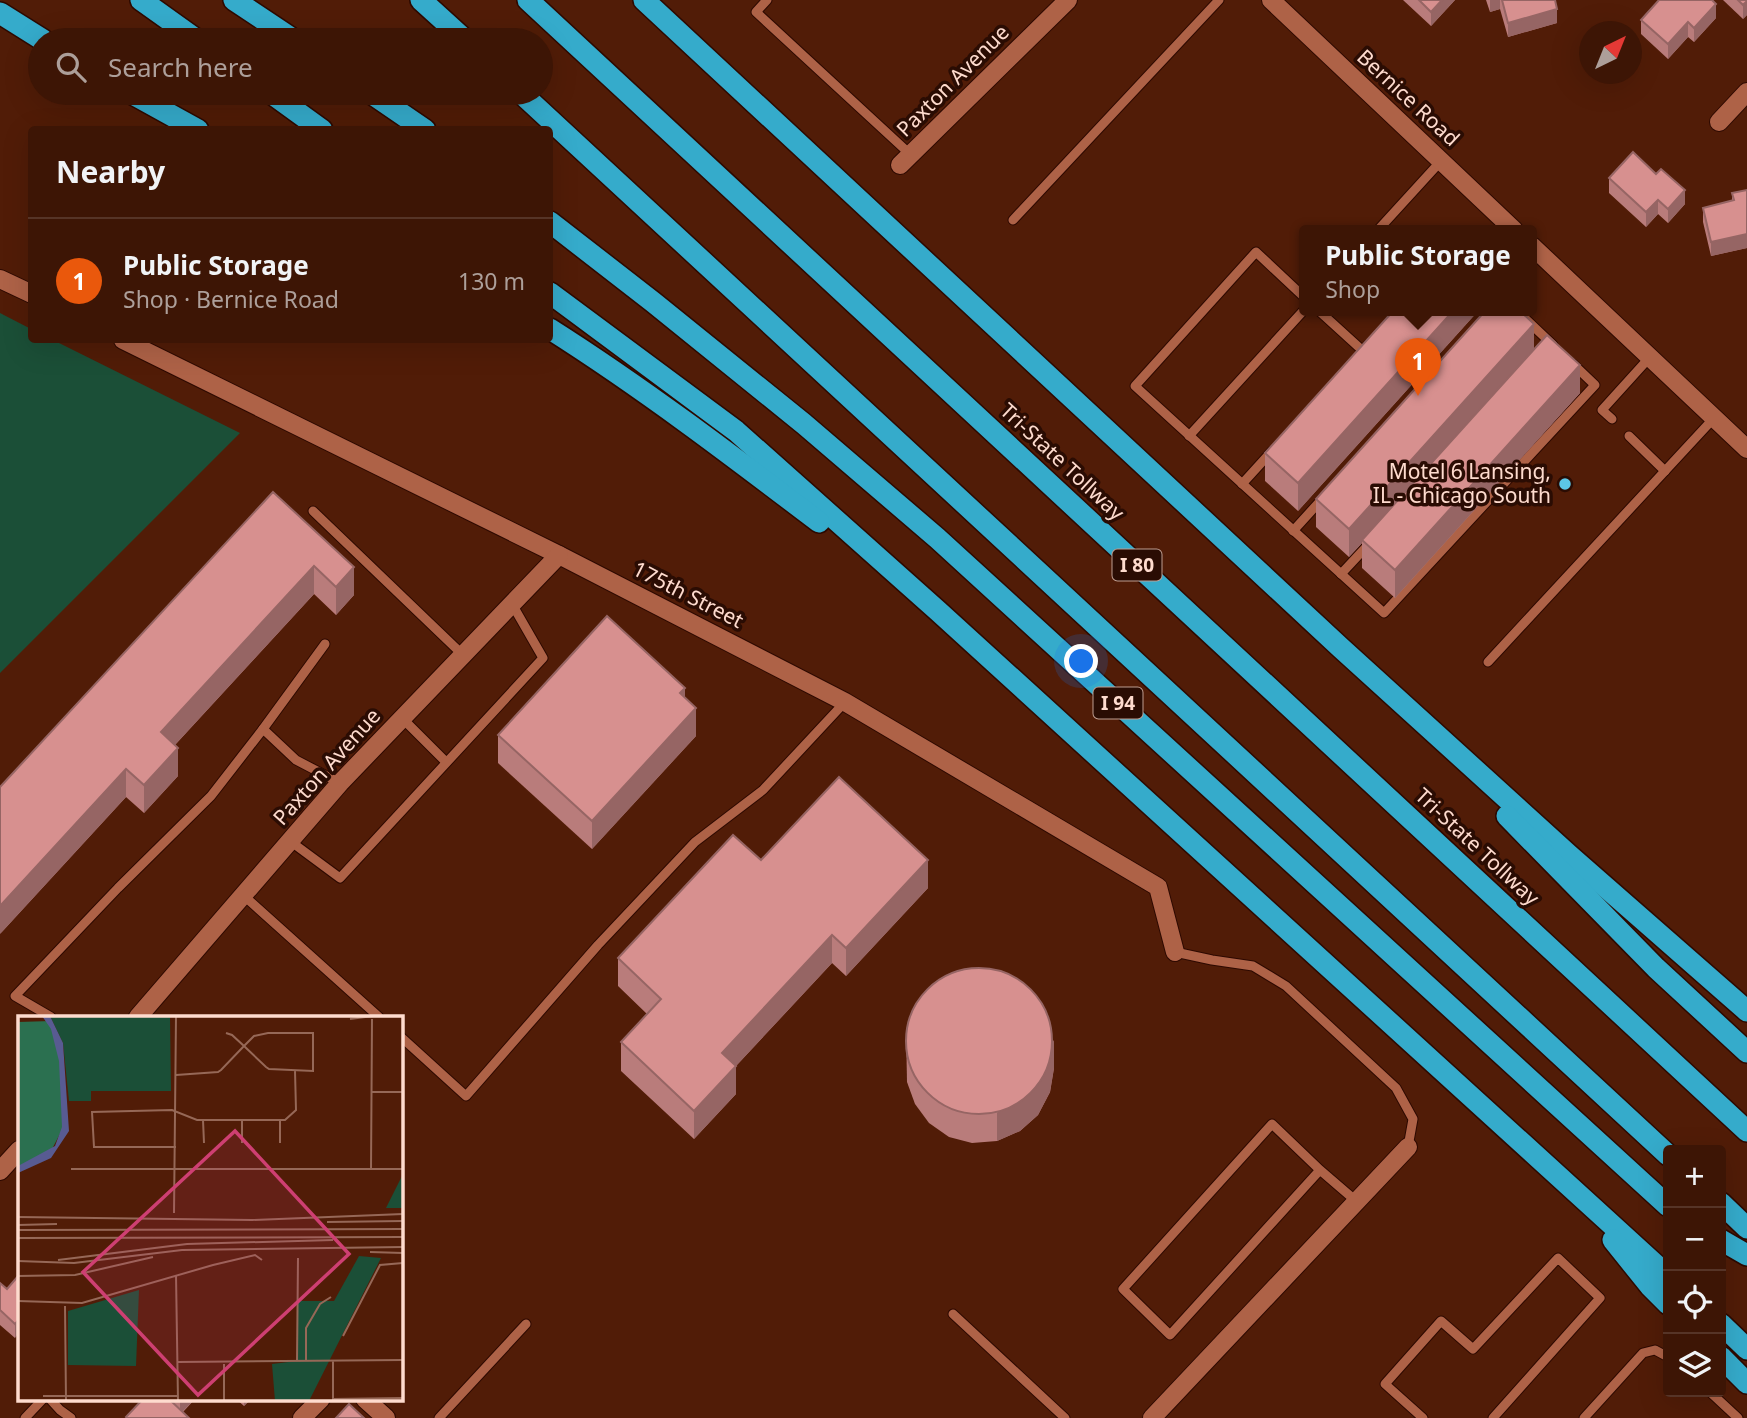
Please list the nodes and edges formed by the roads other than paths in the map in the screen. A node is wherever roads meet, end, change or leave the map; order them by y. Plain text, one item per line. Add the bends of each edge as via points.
1 (141, 0) edge
2 (234, 0) edge
3 (421, 0) edge
4 (528, 0) edge
5 (644, 0) edge
6 (767, 0) edge
7 (1068, 0) edge
8 (1219, 0) edge
9 (1271, 0) edge
10 (0, 13) edge
11 (180, 28) edge
12 (276, 28) edge
13 (452, 28) edge
14 (28, 31) edge
15 (1747, 92) edge
16 (153, 105) edge
17 (288, 105) edge
18 (389, 105) edge
19 (534, 105) edge
20 (1719, 122) dead end
21 (191, 126) edge
22 (316, 126) edge
23 (419, 126) edge
24 (906, 160) joint
25 (1441, 161) junction
26 (1013, 220) dead end
27 (553, 224) edge
28 (1383, 225) edge
29 (1509, 225) edge
30 (1537, 251) edge
31 (0, 279) edge
32 (28, 292) edge
33 (1299, 292) edge
34 (553, 295) edge
35 (1299, 315) edge
36 (1325, 316) edge
37 (1522, 316) edge
38 (553, 331) edge
39 (1372, 341) edge
40 (129, 343) edge
41 (1551, 344) junction
42 (1363, 351) junction
43 (1560, 352) edge
44 (1542, 354) edge
45 (1650, 357) junction
46 (1569, 360) edge
47 (1353, 361) edge
48 (1714, 418) junction
49 (1612, 419) dead end
50 (1189, 436) junction
51 (1629, 436) dead end
52 (1279, 443) edge
53 (1747, 449) edge
54 (1665, 471) junction
55 (1242, 484) junction
56 (1330, 491) edge
57 (313, 511) dead end
58 (1293, 531) junction
59 (1378, 534) edge
60 (559, 555) junction
61 (1341, 574) junction
62 (512, 604) junction
63 (939, 611) junction
64 (325, 644) dead end
65 (1341, 648) junction
66 (463, 654) junction
67 (1488, 663) dead end
68 (845, 702) junction
69 (402, 718) junction
70 (263, 729) junction
71 (446, 762) junction
72 (340, 783) junction
73 (289, 841) junction
74 (243, 895) junction
75 (1175, 952) joint
76 (1747, 1010) edge
77 (49, 1016) edge
78 (139, 1016) edge
79 (378, 1016) edge
80 (402, 1038) edge
81 (1747, 1052) edge
82 (1747, 1131) edge
83 (1408, 1147) joint
84 (1663, 1150) edge
85 (18, 1151) edge
86 (1320, 1170) junction
87 (0, 1171) edge
88 (1570, 1186) junction
89 (1356, 1201) junction
90 (1663, 1201) edge
91 (1726, 1208) edge
92 (1747, 1228) edge
93 (1726, 1243) edge
94 (1747, 1255) edge
95 (1663, 1271) edge
96 (1663, 1299) edge
97 (953, 1314) dead end
98 (526, 1325) dead end
99 (1726, 1329) edge
100 (1747, 1349) edge
101 (1663, 1354) edge
102 (1726, 1362) edge
103 (1747, 1383) edge
104 (1715, 1397) edge
105 (42, 1400) edge
106 (51, 1400) edge
107 (320, 1400) edge
108 (366, 1400) edge
109 (25, 1418) edge
110 (71, 1418) edge
111 (302, 1418) edge
112 (386, 1418) edge
113 (439, 1418) edge
114 (1065, 1418) edge
115 (1152, 1418) edge
116 (1423, 1418) edge
117 (1493, 1418) edge
118 (1584, 1418) edge
119 (1738, 1418) edge

1 - 11 highway
2 - 12 highway
3 - 13 highway
4 - 82 highway, Tri-State Tollway / I 80
5 - 65 highway
6 - 24 lane via 756,12
7 - 24 street, Paxton Avenue
8 - 26 lane
9 - 25 street, Bernice Road
10 - 14 highway
15 - 20 street
16 - 21 highway
17 - 22 highway
18 - 23 highway
19 - 84 highway
25 - 28 lane
25 - 29 street, Bernice Road
27 - 90 highway, I 94 via 804,424 937,538
30 - 45 street
31 - 32 street
33 - 50 lane via 1256,252 1135,386
34 - 63 highway via 736,431
35 - 50 lane
36 - 42 lane
37 - 41 lane
38 - 63 highway via 728,452
39 - 42 lane
40 - 60 street, 175th Street
41 - 43 lane
41 - 44 lane
42 - 47 lane
45 - 48 street
45 - 49 lane via 1602,410
46 - 61 lane via 1595,385 1384,613
48 - 53 street
48 - 54 lane
50 - 55 lane
51 - 54 lane
52 - 55 lane
54 - 67 lane
55 - 58 lane
56 - 58 lane
57 - 66 lane
58 - 61 lane
59 - 61 lane
60 - 62 street, Paxton Avenue
60 - 68 street, 175th Street
62 - 66 street, Paxton Avenue
62 - 71 lane via 543,658
63 - 88 highway
64 - 70 lane
65 - 76 highway
65 - 81 highway via 1656,968
66 - 69 street, Paxton Avenue
68 - 75 street, 175th Street via 1158,887
68 - 80 lane via 763,790 695,842 466,1096
69 - 71 lane
69 - 72 street, Paxton Avenue
70 - 72 lane via 296,760
70 - 77 lane via 211,796 15,996
71 - 73 lane via 340,878
72 - 73 street, Paxton Avenue
73 - 74 street, Paxton Avenue
74 - 78 street, Paxton Avenue
74 - 79 lane
75 - 83 lane via 1253,966 1286,986 1396,1088 1413,1119
83 - 89 street
85 - 87 street
86 - 86 lane via 1272,1124 1123,1289 1170,1335
86 - 89 lane
88 - 95 highway
88 - 96 highway
89 - 115 street
91 - 92 highway
93 - 94 highway
97 - 114 lane
98 - 113 lane
99 - 100 highway
101 - 118 lane via 1655,1350 1643,1353
102 - 103 highway
104 - 119 lane
105 - 109 lane
106 - 110 lane
107 - 111 street
108 - 112 street
116 - 117 lane via 1385,1384 1441,1321 1473,1349 1558,1258 1600,1298

